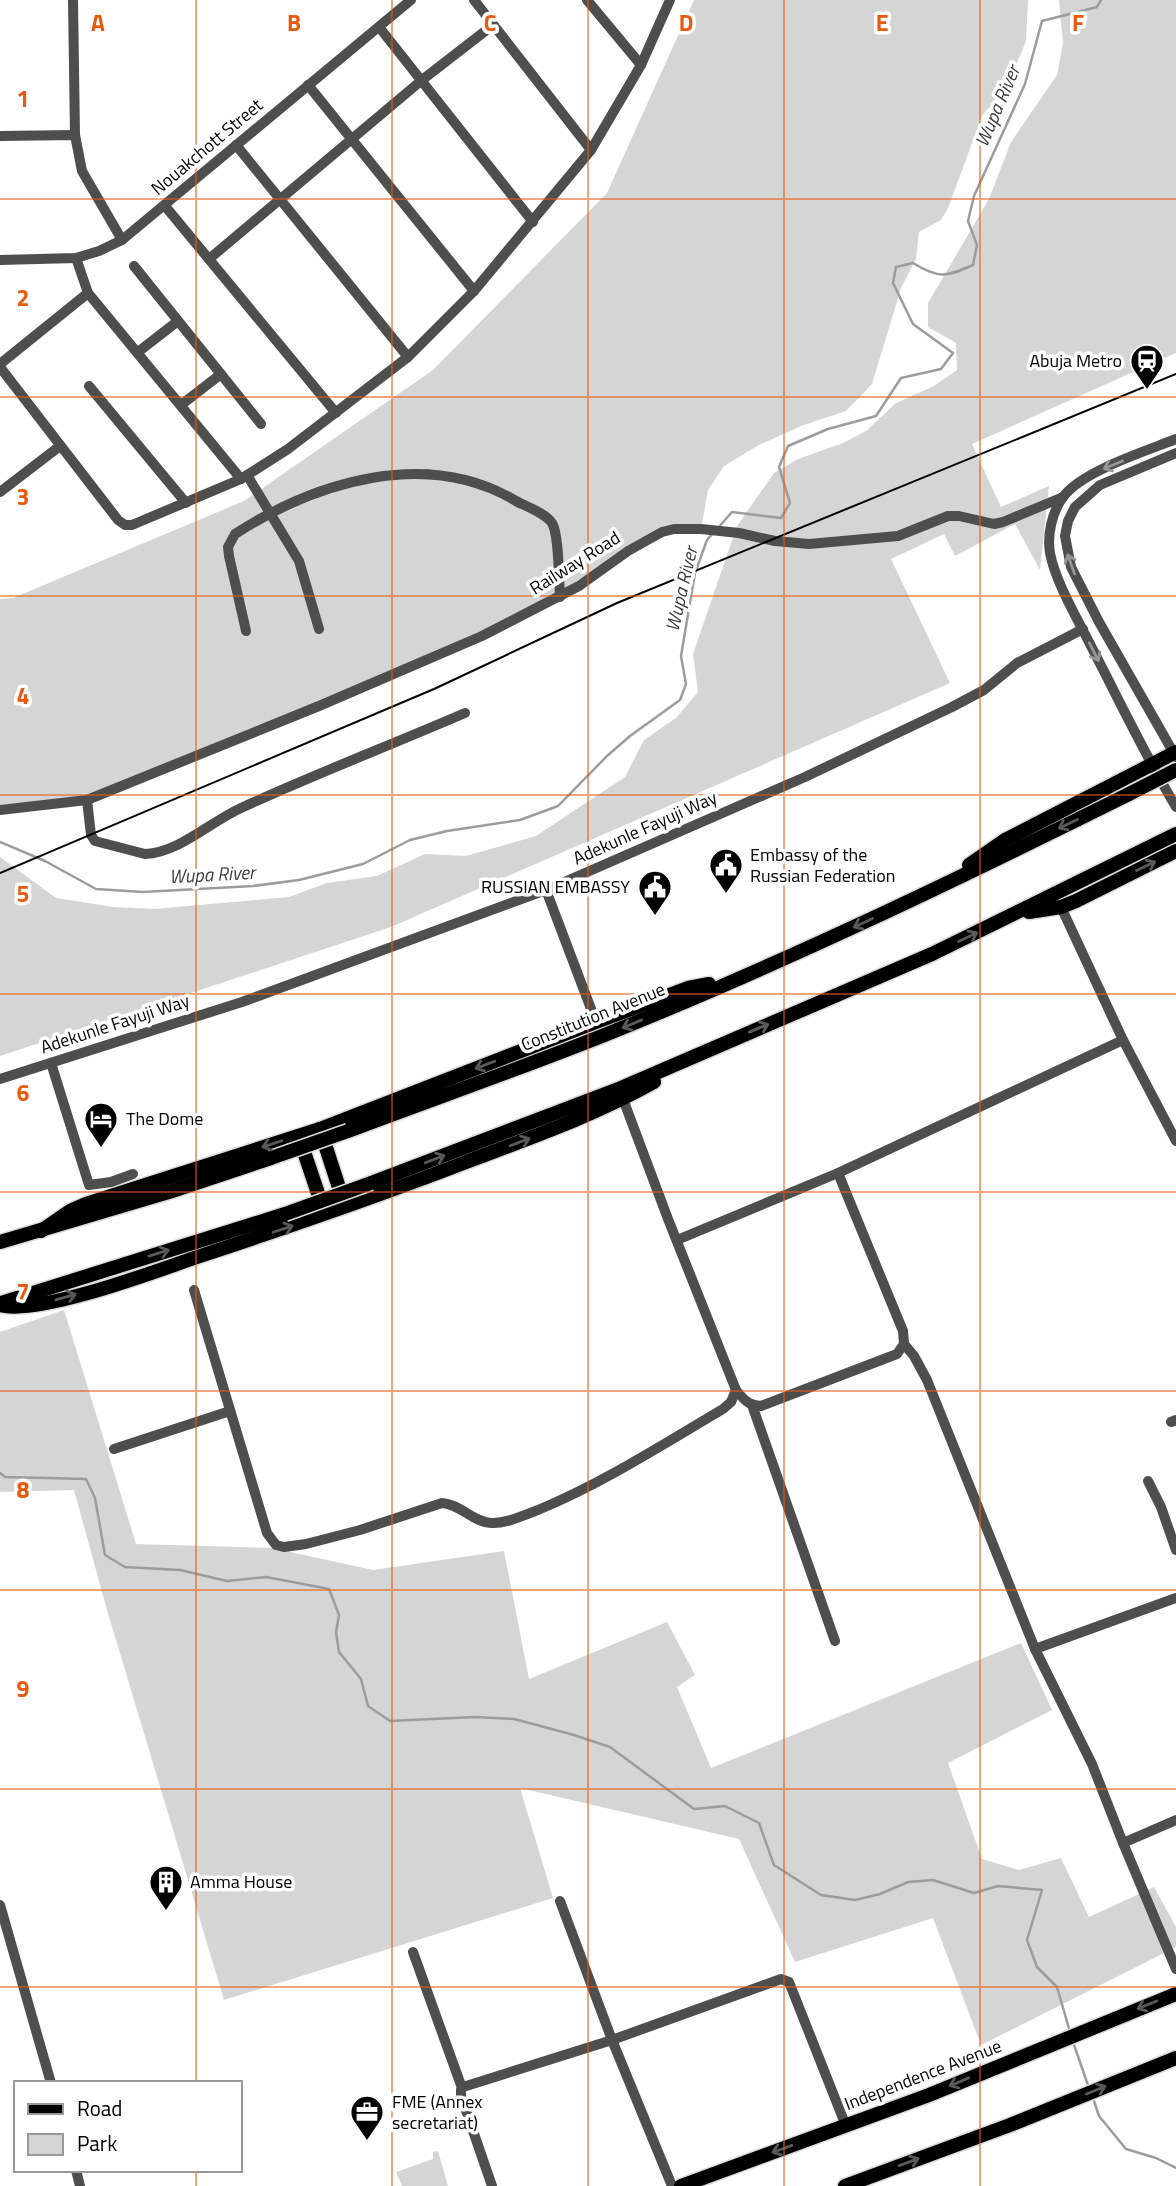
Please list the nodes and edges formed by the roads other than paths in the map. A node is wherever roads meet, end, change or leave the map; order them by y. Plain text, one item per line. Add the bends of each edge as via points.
1 (73, 0) edge
2 (411, 0) edge
3 (474, 0) edge
4 (587, 0) edge
5 (670, 0) edge
6 (493, 25) junction
7 (379, 27) junction
8 (640, 65) junction
9 (422, 80) junction
10 (308, 85) junction
11 (75, 135) junction
12 (0, 136) edge
13 (351, 138) junction
14 (236, 145) junction
15 (591, 149) junction
16 (281, 200) junction
17 (165, 206) junction
18 (533, 222) junction
19 (122, 240) junction
20 (76, 258) junction
21 (209, 259) junction
22 (0, 260) edge
23 (134, 266) dead end
24 (474, 291) junction
25 (88, 293) junction
26 (178, 321) junction
27 (138, 352) junction
28 (408, 357) junction
29 (0, 365) edge
30 (221, 374) junction
31 (89, 386) dead end
32 (181, 405) junction
33 (336, 413) junction
34 (261, 424) dead end
35 (1176, 439) edge
36 (60, 446) junction
37 (1176, 453) edge
38 (244, 477) junction
39 (0, 492) edge
40 (1063, 497) junction
41 (186, 503) junction
42 (271, 514) junction
43 (559, 597) junction
44 (319, 629) dead end
45 (1083, 629) junction
46 (246, 631) dead end
47 (465, 713) dead end
48 (1175, 754) edge
49 (1151, 765) junction
50 (1176, 770) edge
51 (87, 800) junction
52 (1176, 807) edge
53 (0, 810) edge
54 (1176, 834) edge
55 (1176, 851) edge
56 (934, 889) junction
57 (546, 890) junction
58 (1061, 906) junction
59 (1014, 915) junction
60 (734, 980) junction
61 (596, 1022) junction
62 (1123, 1040) junction
63 (724, 1043) junction
64 (51, 1063) junction
65 (0, 1079) edge
66 (624, 1099) junction
67 (320, 1129) junction
68 (298, 1136) junction
69 (1176, 1140) edge
70 (838, 1172) junction
71 (133, 1174) dead end
72 (346, 1208) junction
73 (326, 1215) junction
74 (41, 1231) junction
75 (677, 1240) junction
76 (0, 1242) edge
77 (194, 1290) dead end
78 (0, 1304) edge
79 (904, 1344) junction
80 (736, 1390) junction
81 (752, 1405) junction
82 (230, 1411) junction
83 (114, 1449) dead end
84 (1149, 1482) dead end
85 (1176, 1550) edge
86 (1176, 1598) edge
87 (835, 1641) dead end
88 (1035, 1649) junction
89 (1176, 1820) edge
90 (1123, 1843) junction
91 (560, 1901) dead end
92 (0, 1905) edge
93 (413, 1952) dead end
94 (1176, 1969) edge
95 (1176, 1994) edge
96 (612, 2040) junction
97 (1176, 2058) edge
98 (50, 2081) edge
99 (462, 2088) junction
100 (846, 2126) junction
101 (492, 2186) edge
102 (672, 2186) edge
103 (681, 2186) edge
104 (845, 2186) edge

1 - 11 street
2 - 7 street, Nouakchott Street
3 - 6 street
4 - 8 street
5 - 8 street
6 - 9 street
6 - 15 street
7 - 9 street
7 - 10 street, Nouakchott Street
8 - 15 street
9 - 13 street
9 - 18 street
10 - 13 street
10 - 14 street, Nouakchott Street
11 - 12 street
11 - 19 street via 82,171
13 - 16 street
13 - 24 street
14 - 16 street
14 - 17 street, Nouakchott Street
15 - 18 street
16 - 21 street
16 - 28 street
17 - 19 street, Nouakchott Street
17 - 21 street
18 - 24 street
19 - 20 street, Nouakchott Street
20 - 22 street, Nouakchott Street
20 - 25 street
21 - 33 street
23 - 26 street
24 - 28 street
25 - 27 street
25 - 29 street
26 - 27 street
26 - 30 street
27 - 32 street
28 - 33 street
29 - 36 street
30 - 32 street
30 - 34 street
31 - 41 street
32 - 38 street
33 - 38 street
35 -> 40 street via 1094,473
36 - 39 street
36 - 41 street via 125,524
48 -> 37 street via 1071,567 1065,536 1075,508 1100,485
38 - 41 street
38 - 42 street
40 - 43 street, Railway Road via 994,524 948,516 891,537 809,544 674,529 652,536
40 - 45 street via 1053,517 1050,554
42 - 43 street via 326,488 373,477 416,474 480,483 552,523
42 - 44 street via 299,561
42 - 46 street via 235,534 228,547
43 - 51 street, Railway Road via 482,636 320,706
45 -> 49 street
45 - 57 street, Adekunle Fayuji Way via 1017,663 984,690 952,707
47 - 51 street via 243,808 152,854 95,841
48 - 49 main road
49 - 52 street
49 - 56 main road via 1005,840
50 -> 56 main road, Constitution Avenue, bridge
51 - 53 street, Railway Road
54 - 59 main road
58 -> 55 main road
56 -> 60 main road, Constitution Avenue
57 - 61 street
57 - 64 street, Adekunle Fayuji Way via 242,1002
58 - 59 main road
58 - 62 street
63 -> 59 main road
60 - 61 main road via 688,988
60 -> 74 main road, Constitution Avenue, bridge via 601,1036 271,1158
61 -> 67 main road
62 - 69 street
62 - 70 street
63 - 66 main road
78 -> 63 main road, bridge via 371,1183 621,1088
64 - 65 street, Adekunle Fayuji Way
64 - 71 street via 89,1185
72 -> 66 main road
66 - 75 street
67 - 68 main road
67 - 72 main road
68 - 73 main road
68 -> 74 main road via 86,1204
70 - 75 street
70 - 79 street via 903,1331
72 - 73 main road
78 -> 73 main road via 34,1307
74 - 76 main road, Constitution Avenue
75 - 80 street
77 - 82 street
79 - 81 street via 897,1354 761,1406
79 - 88 street via 927,1380
80 - 81 street
80 - 82 street via 727,1406 653,1452 519,1517 493,1524 442,1503 324,1541 284,1547 276,1545 267,1533
81 - 87 street
82 - 83 street
84 - 85 street
86 - 88 street
88 - 90 street via 1092,1764
89 - 90 street
90 - 94 street
91 - 96 street
92 - 98 street
93 - 99 street
95 -> 100 main road, Independence Avenue
96 - 99 street
96 - 100 street via 781,1979 789,1982
96 - 102 street
104 -> 97 main road
99 - 101 street
100 -> 103 main road, Independence Avenue

